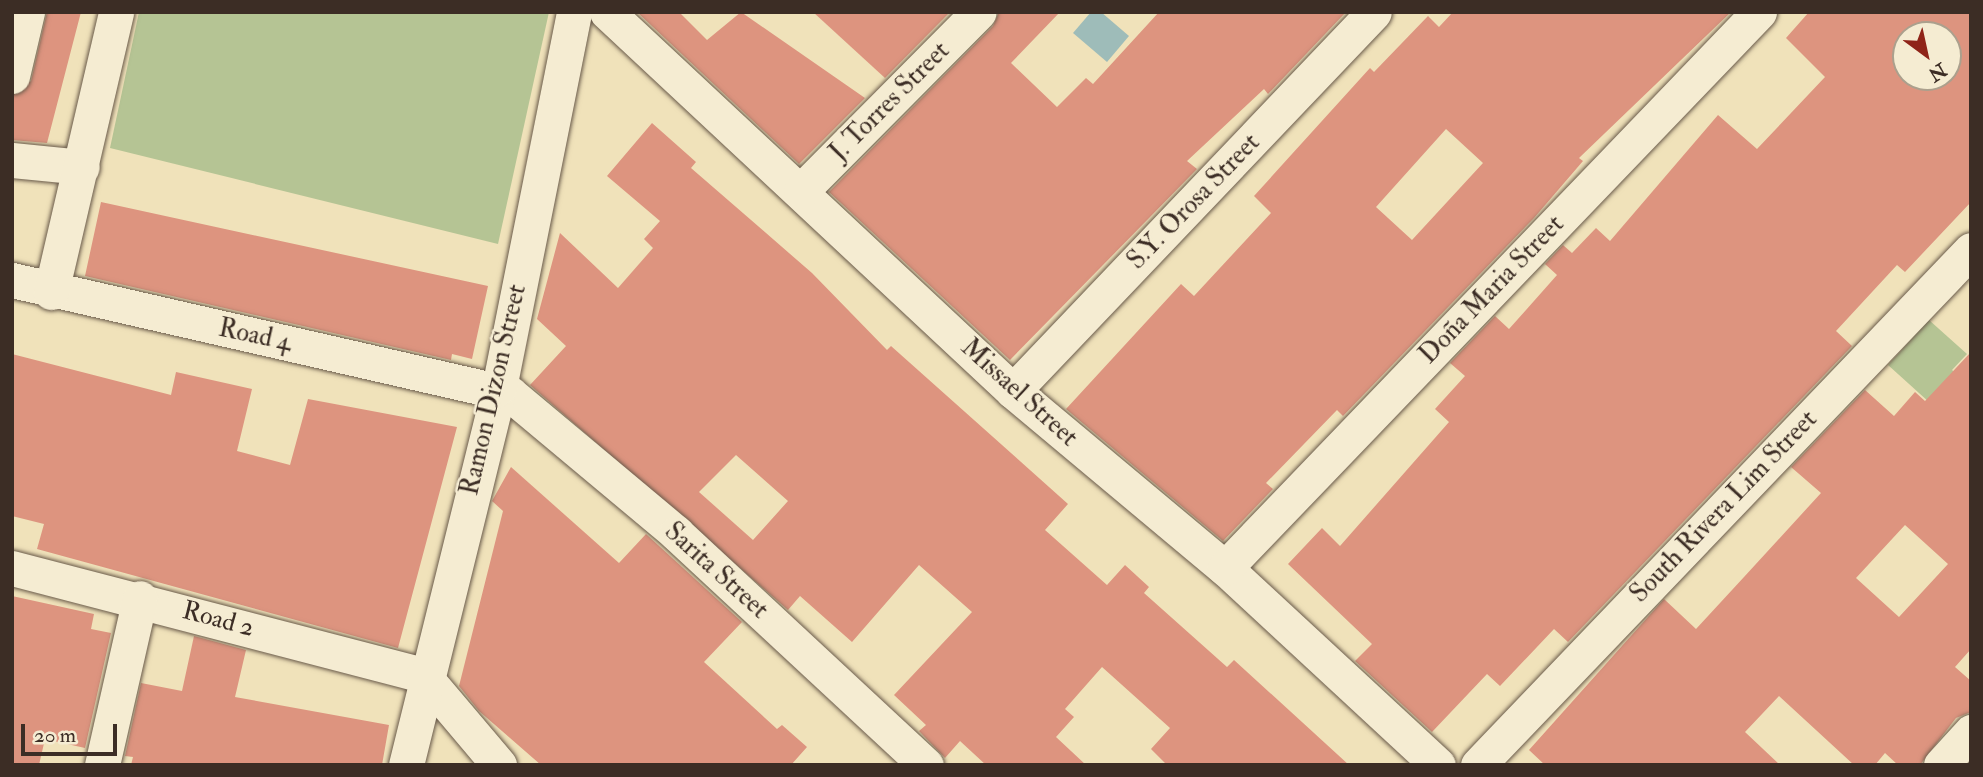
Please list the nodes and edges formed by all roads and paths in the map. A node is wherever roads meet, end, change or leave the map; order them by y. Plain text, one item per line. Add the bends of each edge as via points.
1 (27, 12) edge
2 (116, 12) edge
3 (574, 12) edge
4 (607, 12) edge
5 (979, 12) edge
6 (1374, 12) edge
7 (1759, 12) edge
8 (12, 76) edge
9 (12, 160) edge
10 (82, 167) junction
11 (801, 191) junction
12 (1971, 250) edge
13 (12, 280) edge
14 (51, 292) junction
15 (499, 388) junction
16 (1013, 391) junction
17 (12, 568) edge
18 (1225, 568) junction
19 (139, 598) junction
20 (423, 675) junction
21 (1971, 732) edge
22 (102, 765) edge
23 (406, 765) edge
24 (499, 765) edge
25 (926, 765) edge
26 (1438, 765) edge
27 (1478, 765) edge
28 (1941, 765) edge

1 - 8 street
2 - 10 street
3 - 15 street, Ramon Dizon Street
4 - 11 street, Missael Street
5 - 11 street, J. Torres Street
6 - 16 street, S.Y. Orosa Street
7 - 18 street, Doña Maria Street
9 - 10 street
10 - 14 street
11 - 16 street, Missael Street
12 - 27 street, South Rivera Lim Street
13 - 14 street, Road 4
14 - 15 street, Road 4
15 - 20 street, Ramon Dizon Street
15 - 25 street, Sarita Street via 676,533
16 - 18 street, Missael Street
17 - 19 street, Road 2
18 - 26 street, Missael Street
19 - 20 street, Road 2
19 - 22 street
20 - 23 street, Ramon Dizon Street
20 - 24 street
21 - 28 street

